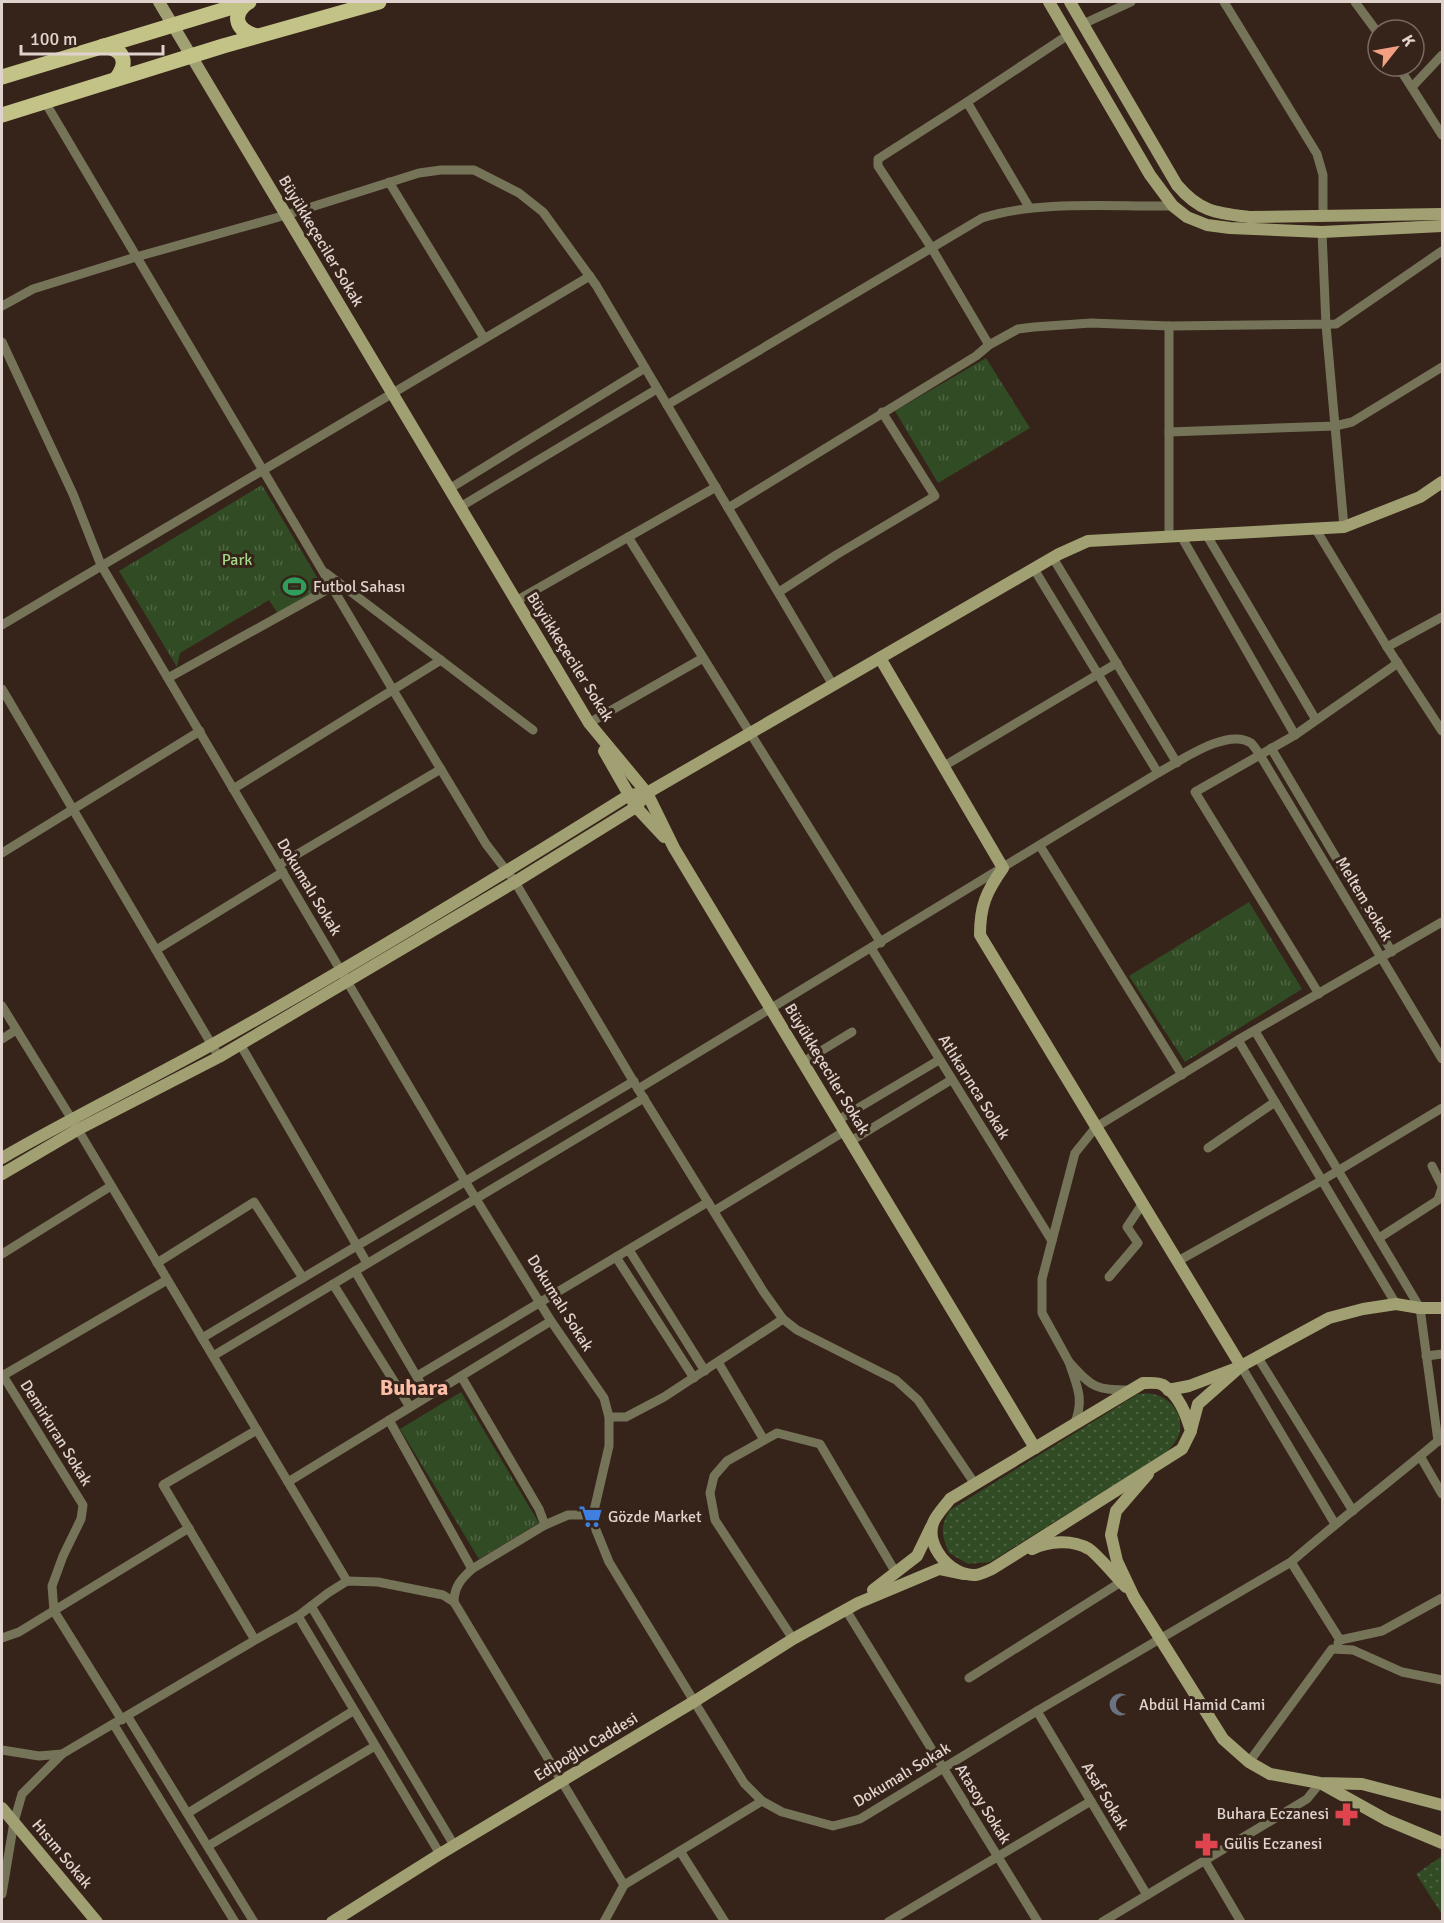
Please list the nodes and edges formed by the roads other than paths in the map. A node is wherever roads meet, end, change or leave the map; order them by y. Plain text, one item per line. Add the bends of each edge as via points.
1 (159, 2) edge
2 (248, 2) edge
3 (379, 2) edge
4 (1049, 2) edge
5 (1070, 2) edge
6 (1131, 2) edge
7 (1224, 2) edge
8 (1355, 2) edge
9 (1367, 18) edge
10 (173, 24) junction
11 (1083, 24) junction
12 (1068, 34) junction
13 (257, 36) junction
14 (103, 46) junction
15 (1443, 54) edge
16 (191, 56) junction
17 (2, 77) edge
18 (1406, 78) edge
19 (116, 79) junction
20 (1412, 87) junction
21 (45, 102) junction
22 (967, 102) junction
23 (2, 115) edge
24 (1443, 135) edge
25 (389, 182) junction
26 (1173, 206) junction
27 (1029, 207) junction
28 (1443, 214) edge
29 (286, 215) junction
30 (1323, 217) junction
31 (1443, 226) edge
32 (1322, 232) junction
33 (931, 247) junction
34 (1443, 251) edge
35 (136, 257) junction
36 (590, 276) junction
37 (2, 306) edge
38 (1326, 325) junction
39 (1169, 326) junction
40 (484, 338) junction
41 (2, 342) edge
42 (989, 345) junction
43 (1443, 367) edge
44 (645, 368) junction
45 (657, 389) junction
46 (392, 392) junction
47 (667, 405) junction
48 (882, 412) junction
49 (1335, 426) junction
50 (1168, 432) junction
51 (262, 469) junction
52 (1443, 482) edge
53 (716, 488) junction
54 (449, 489) junction
55 (460, 507) junction
56 (728, 508) junction
57 (1344, 526) junction
58 (1315, 528) junction
59 (1206, 534) junction
60 (1175, 536) junction
61 (628, 537) junction
62 (1053, 558) junction
63 (101, 565) junction
64 (1034, 569) junction
65 (322, 570) junction
66 (332, 587) junction
67 (779, 592) junction
68 (516, 601) junction
69 (1443, 617) edge
70 (2, 625) edge
71 (1387, 647) junction
72 (703, 658) junction
73 (880, 658) junction
74 (441, 660) junction
75 (1117, 663) junction
76 (1398, 663) junction
77 (1098, 674) junction
78 (168, 678) junction
79 (833, 685) junction
80 (2, 688) edge
81 (393, 690) junction
82 (1316, 720) junction
83 (589, 723) junction
84 (533, 730) dead end
85 (200, 731) junction
86 (1443, 731) edge
87 (750, 733) junction
88 (1294, 735) junction
89 (1271, 748) junction
90 (1260, 755) junction
91 (1178, 763) junction
92 (944, 766) junction
93 (441, 769) junction
94 (1158, 774) junction
95 (233, 789) junction
96 (647, 793) junction
97 (629, 795) junction
98 (636, 807) junction
99 (73, 810) junction
100 (1040, 846) junction
101 (674, 848) junction
102 (2, 853) edge
103 (1003, 868) junction
104 (281, 869) junction
105 (506, 870) junction
106 (515, 882) junction
107 (1443, 922) edge
108 (881, 943) junction
109 (871, 948) junction
110 (156, 950) junction
111 (1392, 952) junction
112 (1381, 959) junction
113 (340, 969) junction
114 (347, 981) junction
115 (1319, 994) junction
116 (2, 1006) edge
117 (771, 1009) junction
118 (16, 1030) junction
119 (1255, 1031) junction
120 (852, 1032) dead end
121 (2, 1039) edge
122 (1238, 1040) junction
123 (212, 1044) junction
124 (240, 1044) junction
125 (219, 1057) junction
126 (1443, 1059) edge
127 (939, 1060) junction
128 (803, 1062) junction
129 (1182, 1075) junction
130 (951, 1080) junction
131 (636, 1085) junction
132 (644, 1098) junction
133 (1275, 1102) junction
134 (1443, 1108) edge
135 (74, 1124) junction
136 (1096, 1127) junction
137 (845, 1131) junction
138 (1208, 1148) dead end
139 (2, 1158) edge
140 (1431, 1166) dead end
141 (1338, 1170) junction
142 (2, 1174) edge
143 (465, 1181) junction
144 (1321, 1181) junction
145 (111, 1186) junction
146 (1443, 1187) edge
147 (476, 1198) junction
148 (1143, 1203) junction
149 (711, 1207) junction
150 (1379, 1238) junction
151 (1052, 1241) junction
152 (357, 1246) junction
153 (629, 1250) junction
154 (2, 1254) edge
155 (616, 1257) junction
156 (1178, 1261) junction
157 (157, 1263) junction
158 (367, 1263) junction
159 (355, 1271) junction
160 (1108, 1277) dead end
161 (303, 1278) junction
162 (167, 1280) junction
163 (333, 1284) junction
164 (540, 1302) junction
165 (1396, 1304) junction
166 (1420, 1308) junction
167 (1443, 1308) edge
168 (783, 1319) junction
169 (551, 1321) junction
170 (202, 1338) junction
171 (1443, 1354) edge
172 (213, 1356) junction
173 (1257, 1356) junction
174 (1425, 1356) junction
175 (718, 1362) junction
176 (1069, 1362) junction
177 (1241, 1366) junction
178 (705, 1371) junction
179 (2, 1375) edge
180 (417, 1376) junction
181 (461, 1376) junction
182 (694, 1378) junction
183 (1131, 1390) junction
184 (1168, 1390) junction
185 (428, 1396) junction
186 (410, 1407) junction
187 (609, 1417) junction
188 (388, 1420) junction
189 (1074, 1425) junction
190 (257, 1430) junction
191 (1191, 1431) junction
192 (764, 1440) junction
193 (1440, 1441) edge
194 (1035, 1448) junction
195 (1420, 1456) junction
196 (1154, 1466) junction
197 (288, 1482) junction
198 (975, 1484) junction
199 (1443, 1494) edge
200 (1353, 1511) junction
201 (592, 1515) junction
202 (933, 1523) junction
203 (1335, 1524) junction
204 (545, 1525) junction
205 (189, 1528) junction
206 (1005, 1560) junction
207 (1291, 1562) junction
208 (472, 1569) junction
209 (896, 1573) junction
210 (963, 1574) junction
211 (347, 1581) junction
212 (1121, 1582) junction
213 (1134, 1597) junction
214 (1443, 1598) edge
215 (454, 1602) junction
216 (858, 1603) junction
217 (311, 1606) junction
218 (846, 1610) junction
219 (54, 1611) junction
220 (298, 1616) junction
221 (2, 1638) edge
222 (793, 1639) junction
223 (1160, 1639) junction
224 (255, 1640) junction
225 (1340, 1640) junction
226 (1332, 1649) junction
227 (969, 1678) dead end
228 (1443, 1680) edge
229 (695, 1701) junction
230 (353, 1711) junction
231 (1037, 1711) junction
232 (121, 1721) junction
233 (375, 1746) junction
234 (2, 1750) edge
235 (62, 1754) junction
236 (1249, 1762) junction
237 (943, 1768) junction
238 (563, 1781) junction
239 (1320, 1783) junction
240 (762, 1801) junction
241 (1090, 1801) junction
242 (1443, 1805) edge
243 (2, 1808) edge
244 (188, 1813) junction
245 (14, 1822) junction
246 (1443, 1844) edge
247 (454, 1845) junction
248 (208, 1846) junction
249 (680, 1851) junction
250 (440, 1854) junction
251 (998, 1857) junction
252 (1204, 1861) junction
253 (624, 1885) junction
254 (2, 1894) edge
255 (1147, 1895) junction
256 (96, 1922) edge
257 (235, 1922) edge
258 (254, 1922) edge
259 (332, 1922) edge
260 (604, 1922) edge
261 (725, 1922) edge
262 (888, 1922) edge
263 (1038, 1922) edge
264 (1102, 1922) edge
265 (1240, 1922) edge

1 - 10 street, Büyükkeçeciler Sokak
2 - 10 main road
2 - 13 main road via 241,7 238,24 243,31
3 - 13 main road
4 - 12 street
5 - 11 street
6 - 11 street
7 - 30 street via 1317,154 1323,175
8 - 9 street
10 - 14 main road
10 - 16 street, Büyükkeçeciler Sokak
11 - 30 street via 1188,198 1217,213
12 - 22 street
12 - 26 street via 1149,175
13 - 16 main road
14 - 17 main road
14 - 19 main road via 122,56 122,72
15 - 20 street
16 - 19 main road
16 - 29 street, Büyükkeçeciler Sokak
18 - 20 street
19 - 21 main road
20 - 24 street
21 - 23 main road
21 - 35 street
22 - 27 street
22 - 33 street via 878,159 878,166
25 - 29 street
25 - 36 street via 419,173 474,170 519,192 543,212
25 - 40 street
26 - 27 street
26 - 32 street via 1207,225
27 - 33 street via 981,218
28 - 30 street
29 - 35 street
29 - 46 street, Büyükkeçeciler Sokak
31 - 32 street
32 - 38 street
33 - 42 street
33 - 47 street
34 - 38 street via 1336,324
35 - 37 street via 33,289
35 - 51 street
36 - 40 street
36 - 44 street
38 - 39 street
38 - 49 street
39 - 42 street via 1091,323 1034,327 1018,329
39 - 50 street
40 - 46 street
41 - 63 street, Dokumalı Sokak via 73,494
42 - 48 street
43 - 49 street via 1352,422
44 - 45 street
44 - 54 street
45 - 47 street
45 - 55 street
46 - 51 street
46 - 54 street, Büyükkeçeciler Sokak
47 - 53 street
48 - 56 street
48 - 67 street via 935,496
49 - 50 street
49 - 57 street
50 - 60 street
51 - 63 street
51 - 65 street
52 - 57 street via 1420,497
53 - 56 street
53 - 61 street
54 - 55 street, Büyükkeçeciler Sokak
55 - 68 street, Büyükkeçeciler Sokak
56 - 67 street
57 - 58 street
58 - 59 street
58 - 71 street
59 - 60 street
59 - 82 street
60 - 62 street via 1088,541
60 - 88 street
61 - 68 street
61 - 72 street
62 - 64 street
62 - 75 street
63 - 70 street
63 - 78 street, Dokumalı Sokak
64 - 73 street
64 - 77 street
65 - 66 street
65 - 74 street
66 - 78 street
66 - 81 street
67 - 79 street
68 - 83 street, Büyükkeçeciler Sokak
69 - 71 street
71 - 76 street
72 - 83 street
72 - 87 street
73 - 79 street
73 - 92 street
74 - 81 street
74 - 84 street
75 - 77 street
75 - 91 street
76 - 82 street
76 - 86 street
77 - 92 street
77 - 94 street
78 - 85 street, Dokumalı Sokak
79 - 87 street
80 - 99 street
81 - 93 street
81 - 95 street
82 - 88 street
83 - 96 street, Büyükkeçeciler Sokak
83 - 97 street
85 - 95 street, Dokumalı Sokak
85 - 99 street
87 - 96 street
87 - 108 street
88 - 89 street
89 - 90 street
89 - 111 street, Meltem sokak
90 - 91 street via 1251,743 1222,741
90 - 112 street, Meltem sokak
90 - 115 street via 1195,792
91 - 94 street
92 - 103 street
93 - 104 street
93 - 105 street
94 - 100 street
95 - 104 street, Dokumalı Sokak
96 - 97 street
96 - 98 street
96 - 101 street, Büyükkeçeciler Sokak
97 - 98 street
97 - 105 street
98 - 101 street
98 - 106 street
99 - 102 street
99 - 110 street
100 - 103 street
100 - 129 street
101 - 117 street, Büyükkeçeciler Sokak
103 - 108 street
103 - 136 street via 988,889 980,912 980,935
104 - 110 street
104 - 113 street, Dokumalı Sokak
105 - 106 street
105 - 113 street
106 - 114 street
106 - 131 street
107 - 111 street
108 - 109 street
109 - 117 street
109 - 127 street, Atlıkarınca Sokak
110 - 123 street
111 - 112 street
112 - 115 street
112 - 126 street, Meltem sokak
113 - 114 street, Dokumalı Sokak
113 - 123 street
114 - 124 street
114 - 143 street, Dokumalı Sokak
115 - 119 street
116 - 118 street
117 - 128 street, Büyükkeçeciler Sokak
117 - 131 street
118 - 121 street
118 - 135 street
119 - 122 street
119 - 141 street
120 - 128 street
122 - 129 street
122 - 133 street
123 - 125 street
123 - 135 street
124 - 125 street
124 - 152 street
125 - 135 street
127 - 130 street, Atlıkarınca Sokak
127 - 137 street
128 - 137 street, Büyükkeçeciler Sokak
129 - 136 street
130 - 137 street
130 - 151 street, Atlıkarınca Sokak
131 - 132 street
131 - 143 street
132 - 147 street
132 - 149 street
133 - 138 street
133 - 144 street
134 - 141 street
135 - 139 street
135 - 142 street
135 - 145 street
136 - 148 street
136 - 151 street via 1075,1153
137 - 149 street
137 - 194 street, Büyükkeçeciler Sokak
140 - 146 street
141 - 144 street
141 - 150 street
143 - 147 street, Dokumalı Sokak
143 - 152 street
144 - 156 street
144 - 165 street
145 - 154 street
145 - 157 street
146 - 150 street via 1438,1200
147 - 158 street
147 - 164 street, Dokumalı Sokak
148 - 156 street
148 - 160 street via 1127,1227 1138,1243
149 - 153 street
149 - 168 street
150 - 166 street
151 - 176 street via 1042,1279 1042,1313
152 - 158 street
152 - 161 street
153 - 155 street
153 - 178 street
155 - 164 street
155 - 182 street
156 - 177 street
157 - 161 street via 254,1202
157 - 162 street
158 - 159 street
159 - 163 street
159 - 180 street
161 - 170 street
162 - 170 street
162 - 179 street
163 - 172 street
163 - 186 street
164 - 169 street, Dokumalı Sokak
164 - 180 street
165 - 166 street
165 - 173 street via 1329,1318
166 - 167 street
166 - 174 street
168 - 175 street
168 - 198 street via 797,1330 896,1380 918,1400
169 - 181 street
169 - 187 street, Dokumalı Sokak via 604,1398
170 - 172 street
171 - 174 street
172 - 190 street
173 - 177 street
173 - 200 street
174 - 193 street
175 - 178 street
175 - 192 street
176 - 183 street via 1095,1387
176 - 189 street via 1081,1408
177 - 184 street
177 - 191 street via 1198,1404
177 - 203 street
178 - 182 street
179 - 219 street, Demirkıran Sokak via 83,1505 81,1519 52,1586
180 - 185 street
181 - 185 street
181 - 204 street
182 - 187 street via 626,1417
183 - 184 street via 1143,1383 1161,1384
183 - 189 street
184 - 191 street via 1186,1414
185 - 186 street
186 - 188 street
187 - 201 street, Dokumalı Sokak via 609,1446
188 - 197 street
188 - 208 street
189 - 194 street
190 - 197 street
190 - 205 street via 163,1485
191 - 196 street via 1182,1449
192 - 209 street via 777,1433 820,1444
192 - 222 street via 727,1461 714,1476 710,1494 715,1520
193 - 195 street, Dokumalı Sokak
194 - 198 street
195 - 199 street
195 - 200 street, Dokumalı Sokak
196 - 206 street
196 - 213 street via 1116,1511 1111,1535 1117,1561
197 - 211 street
198 - 202 street via 950,1499
200 - 203 street, Dokumalı Sokak
201 - 204 street via 568,1515
201 - 229 street, Dokumalı Sokak via 609,1562
202 - 209 street via 916,1556
202 - 210 street via 933,1542 940,1555 950,1568
203 - 207 street, Dokumalı Sokak
204 - 208 street
205 - 219 street
205 - 224 street
206 - 210 street via 976,1576
206 - 212 street via 1063,1541 1089,1549
207 - 223 street, Dokumalı Sokak
207 - 225 street
208 - 215 street via 461,1579
209 - 216 street
210 - 216 street via 939,1569
211 - 215 street via 378,1582 443,1595
211 - 217 street
212 - 213 street
212 - 227 street
213 - 223 street
214 - 225 street via 1382,1631
215 - 238 street
216 - 218 street, Edipoğlu Caddesi
217 - 220 street
217 - 247 street
218 - 222 street, Edipoğlu Caddesi
218 - 237 street, Atasoy Sokak
219 - 221 street
219 - 232 street
220 - 224 street
220 - 230 street
222 - 229 street, Edipoğlu Caddesi
223 - 231 street, Dokumalı Sokak
223 - 236 street via 1223,1739
224 - 232 street
225 - 226 street
226 - 228 street via 1353,1650 1402,1672
226 - 236 street
229 - 238 street, Edipoğlu Caddesi
229 - 240 street, Dokumalı Sokak via 744,1783
230 - 233 street
230 - 244 street
231 - 237 street, Dokumalı Sokak
231 - 241 street, Asaf Sokak
232 - 235 street
232 - 244 street
232 - 257 street
233 - 248 street
233 - 250 street
234 - 235 street via 39,1756
235 - 245 street via 22,1794
236 - 239 street via 1270,1774
237 - 240 street, Dokumalı Sokak via 860,1819 833,1826 782,1812
237 - 251 street, Atasoy Sokak
238 - 247 street, Edipoğlu Caddesi
238 - 253 street
239 - 242 street via 1362,1784
239 - 246 street via 1387,1820
239 - 252 street via 1307,1798
240 - 249 street
241 - 251 street
241 - 255 street, Asaf Sokak
243 - 245 street, Hısım Sokak
244 - 248 street
245 - 254 street
245 - 256 street, Hısım Sokak
247 - 250 street, Edipoğlu Caddesi
248 - 258 street
249 - 253 street
249 - 261 street
250 - 259 street, Edipoğlu Caddesi
251 - 262 street
251 - 263 street, Atasoy Sokak
252 - 255 street
252 - 265 street
253 - 260 street
255 - 264 street

